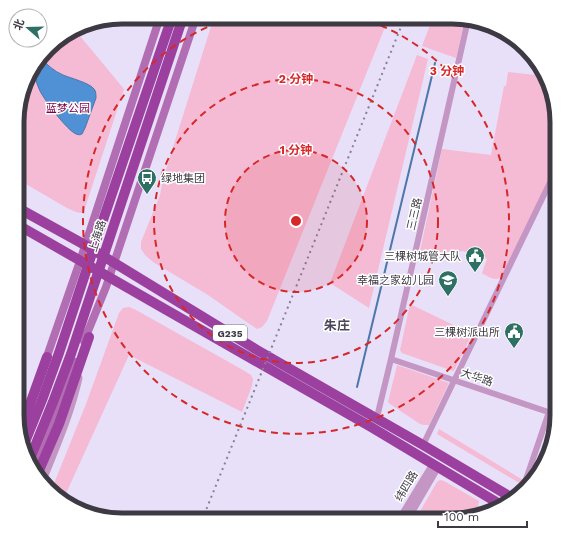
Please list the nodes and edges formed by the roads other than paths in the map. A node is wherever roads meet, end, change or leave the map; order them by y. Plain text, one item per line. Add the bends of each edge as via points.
1 (158, 24) edge
2 (170, 24) edge
3 (181, 24) edge
4 (194, 24) edge
5 (467, 25) edge
6 (550, 182) edge
7 (24, 211) edge
8 (24, 228) edge
9 (85, 245) junction
10 (80, 261) junction
11 (114, 263) junction
12 (107, 282) junction
13 (89, 337) junction
14 (47, 357) junction
15 (391, 359) junction
16 (454, 380) junction
17 (24, 412) edge
18 (549, 412) joint
19 (378, 413) dead end
20 (24, 421) edge
21 (27, 438) edge
22 (423, 445) junction
23 (32, 454) edge
24 (36, 462) edge
25 (436, 465) junction
26 (39, 469) edge
27 (45, 476) edge
28 (526, 480) edge
29 (508, 495) edge
30 (497, 502) edge
31 (404, 513) edge
32 (411, 513) edge

1 - 9 main road, 上海路
2 - 21 highway, 上海路, bridge via 59,353
3 - 23 highway, 上海路, bridge via 71,354
4 - 11 main road
5 - 15 street, 三三路
6 - 16 street
7 - 9 highway, G235
8 - 10 highway, G235
9 - 10 main road, 上海路
9 - 11 highway, G235
10 - 12 highway, G235
10 - 14 main road, 上海路
11 - 12 main road
11 - 22 highway, G235
12 - 13 street
12 - 24 main road
12 - 25 highway, G235 via 376,429
13 - 26 highway
13 - 27 street via 76,393
14 - 17 main road, 上海路
14 - 20 highway
15 - 16 street, 大华路
15 - 19 street, 三三路
16 - 18 street, 大华路
16 - 22 street
18 - 28 street
22 - 29 highway, G235
25 - 30 highway, G235
25 - 31 street, 纬四路
25 - 32 street, 纬四路

